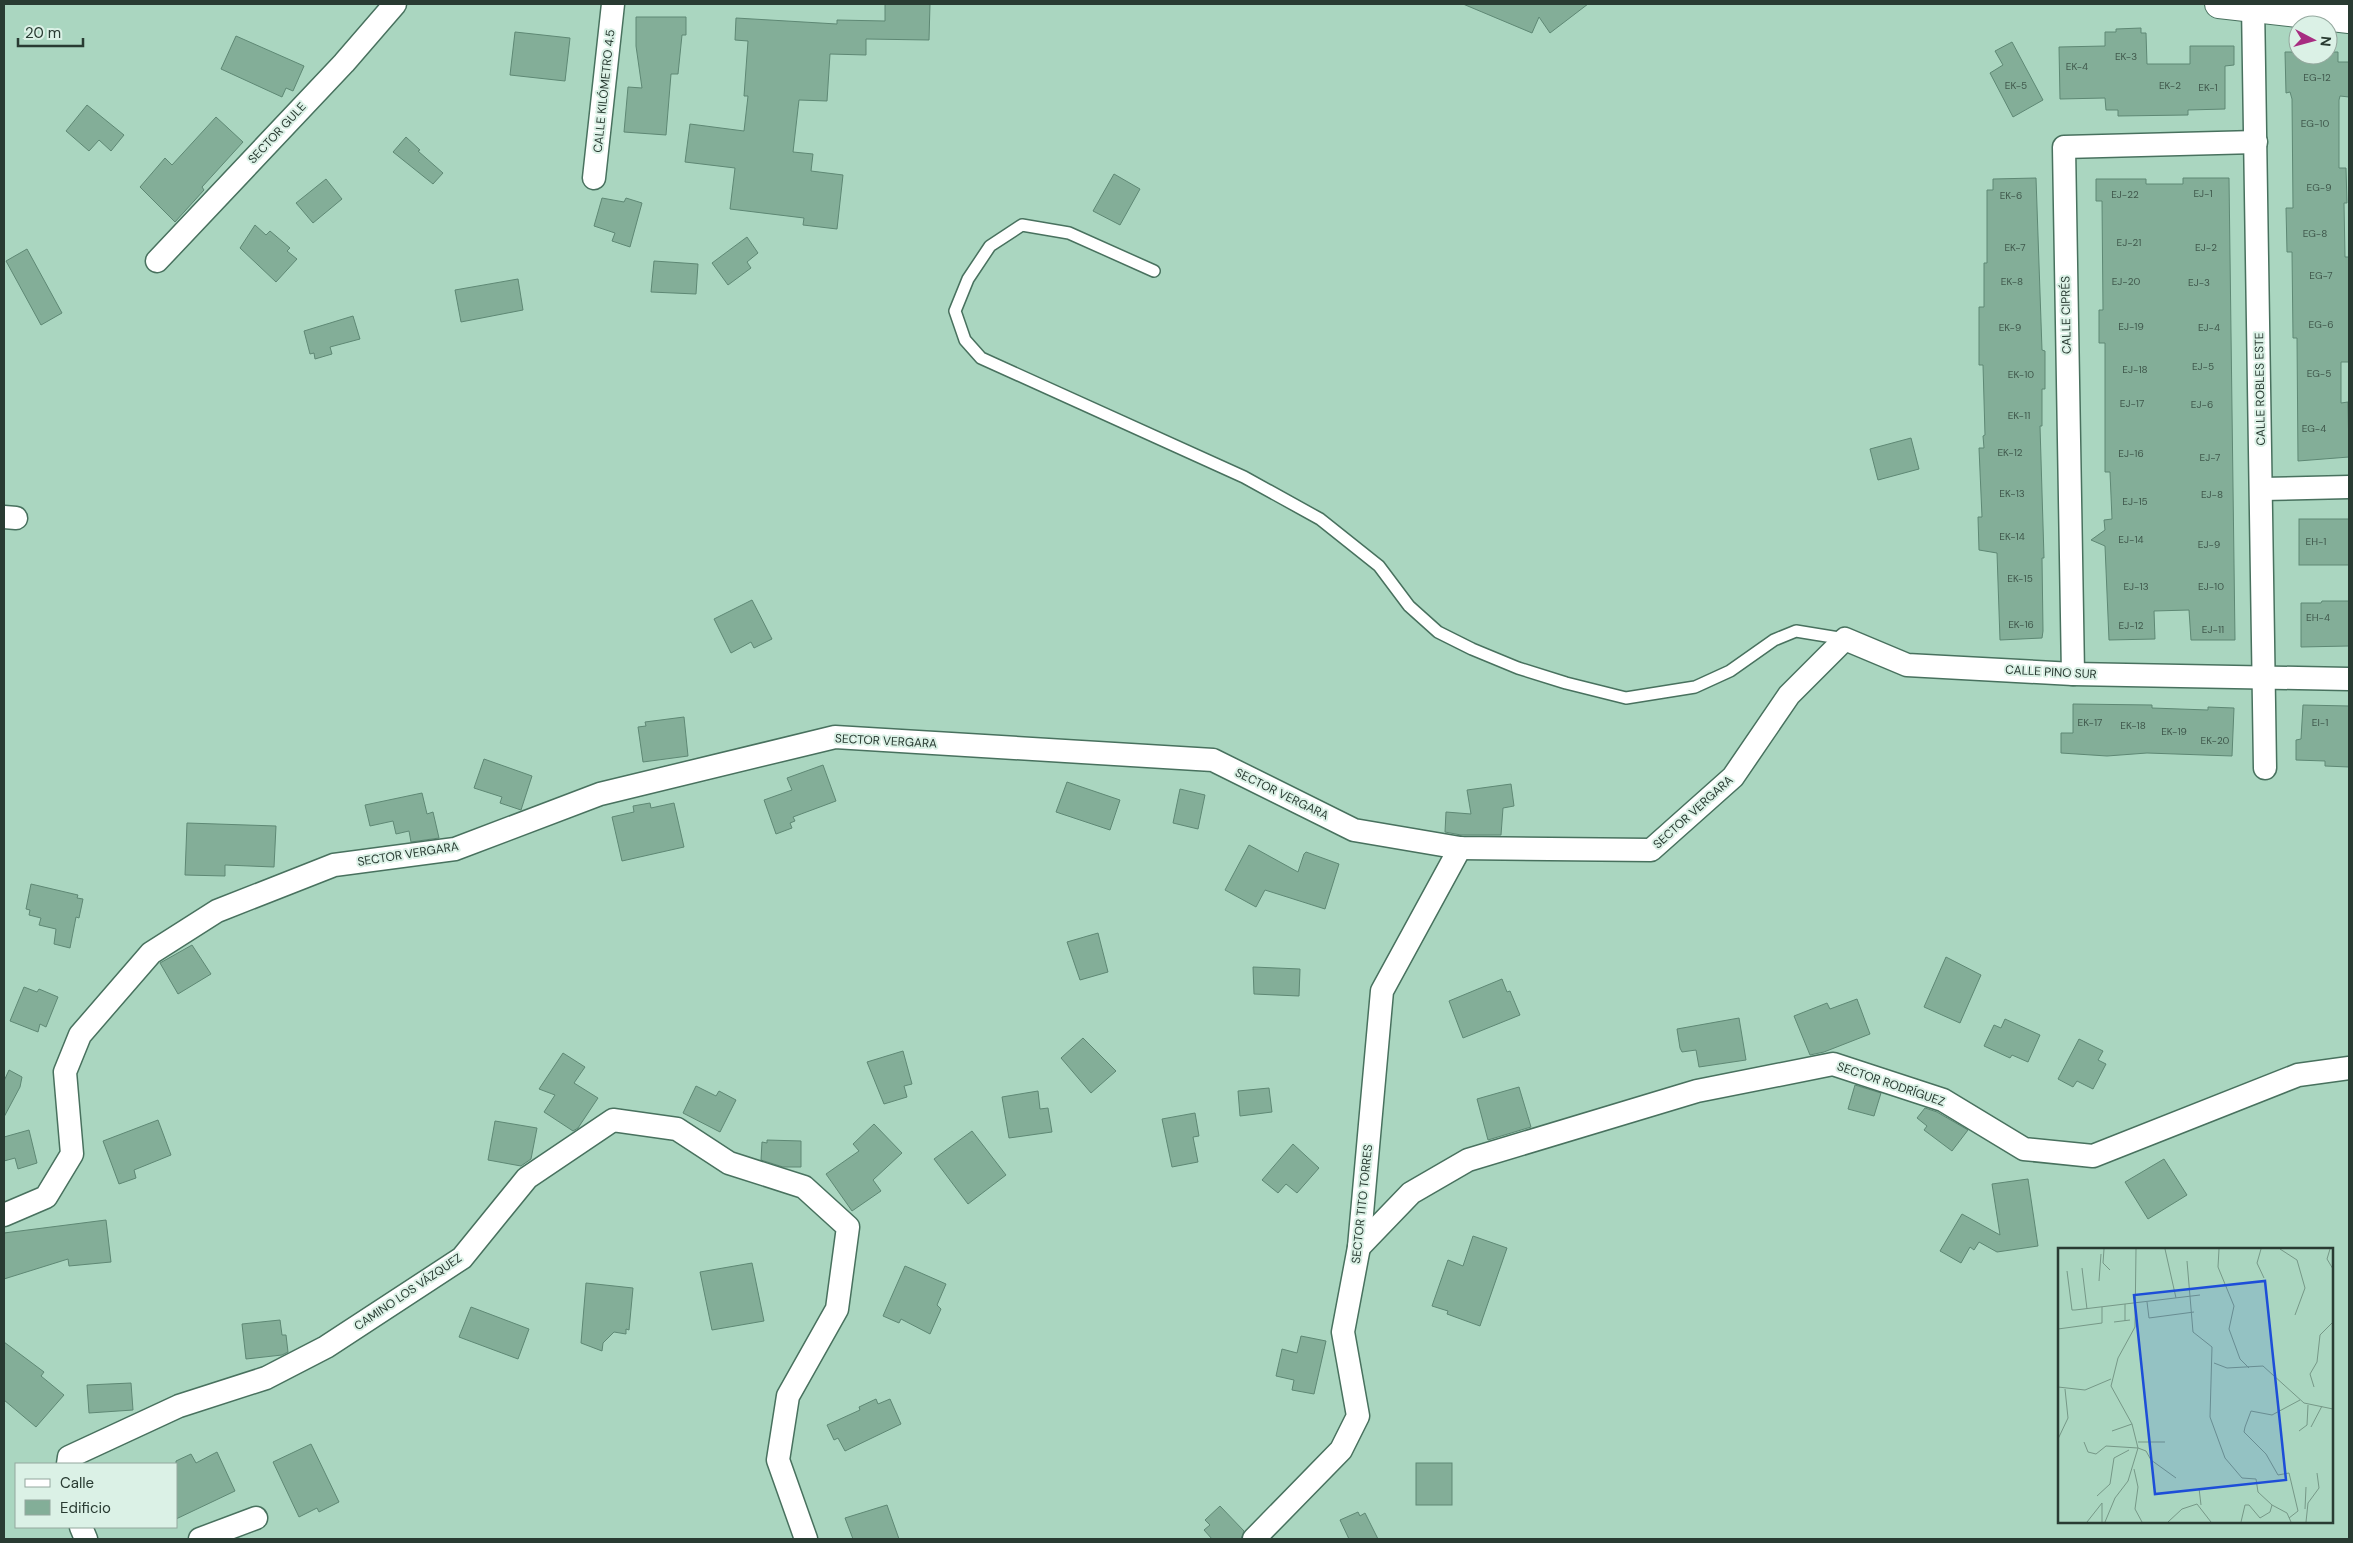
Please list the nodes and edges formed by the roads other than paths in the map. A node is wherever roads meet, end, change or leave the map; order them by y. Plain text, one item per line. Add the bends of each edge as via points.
1 (395, 4) edge
2 (613, 4) edge
3 (2219, 4) edge
4 (2253, 6) edge
5 (2349, 19) edge
6 (2256, 142) junction
7 (594, 178) dead end
8 (157, 261) dead end
9 (1154, 270) dead end
10 (2349, 487) edge
11 (2262, 489) junction
12 (1845, 639) junction
13 (2072, 674) junction
14 (2263, 678) junction
15 (2349, 679) edge
16 (2264, 768) dead end
17 (1460, 848) junction
18 (2349, 1068) edge
19 (4, 1215) edge
20 (1359, 1247) junction
21 (68, 1463) edge
22 (256, 1518) dead end
23 (200, 1539) edge
24 (806, 1539) edge
25 (1254, 1539) edge

1 - 8 street, SECTOR GULE via 344,63
2 - 7 street, CALLE KILÓMETRO 4.5
3 - 4 street
4 - 5 street
4 - 6 street, CALLE ROBLES ESTE
6 - 11 street, CALLE ROBLES ESTE
6 - 13 street, CALLE CIPRÉS via 2064,147
9 - 12 lane via 1069,232 1022,225 990,246 968,279 956,312 965,340 981,358 1244,477 1320,518 1379,566 1409,606 1438,632 1518,668 1626,698 1695,687 1730,671 1774,640 1796,631
10 - 11 street
11 - 14 street, CALLE ROBLES ESTE
12 - 13 street, CALLE PINO SUR via 1908,665
12 - 17 street, SECTOR VERGARA via 1789,694 1733,777 1651,850
13 - 14 street, CALLE PINO SUR
14 - 15 street, CALLE PINO SUR
14 - 16 street, CALLE ROBLES ESTE
17 - 19 street, SECTOR VERGARA via 1354,830 1213,760 834,737 600,794 455,849 334,865 217,911 152,953 80,1035 64,1072 72,1154 46,1197
17 - 20 street, SECTOR TITO TORRES via 1382,991
18 - 20 street, SECTOR RODRÍGUEZ via 2298,1075 2093,1156 2024,1150 1943,1100 1832,1064 1697,1092 1468,1160 1411,1193
20 - 25 street, SECTOR TITO TORRES via 1343,1332 1358,1416 1341,1450
21 - 24 street, CAMINO LOS VÁZQUEZ via 69,1457 179,1406 266,1378 326,1347 462,1258 527,1178 613,1120 677,1129 729,1163 804,1187 848,1227 837,1309 788,1396 778,1460
22 - 23 street

